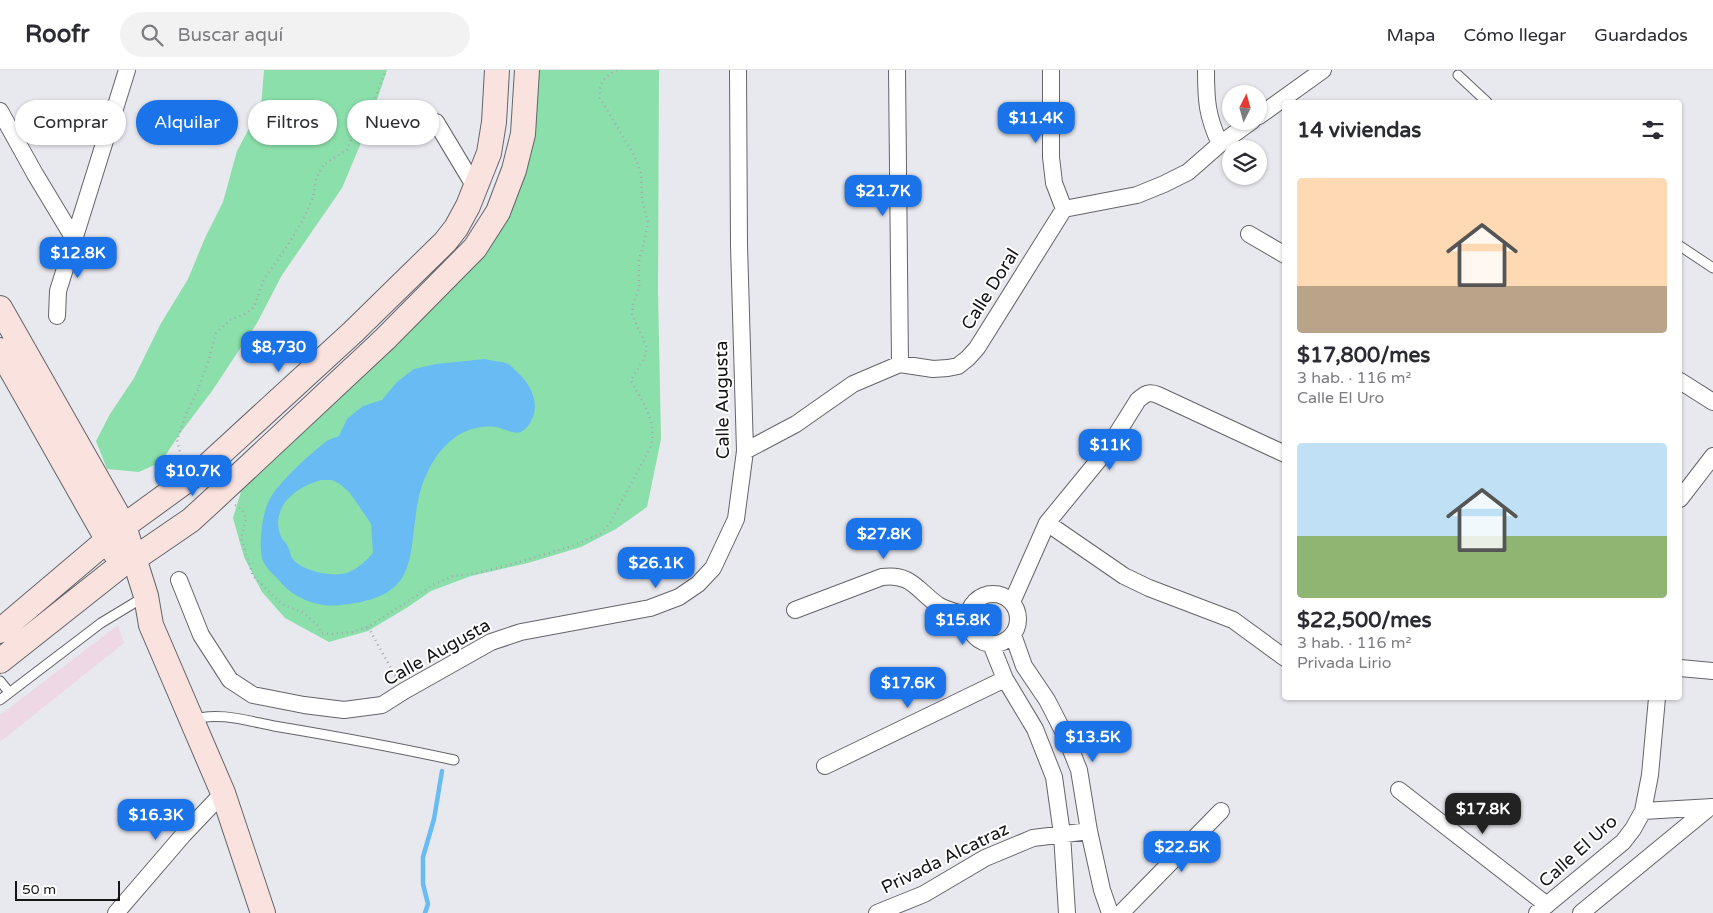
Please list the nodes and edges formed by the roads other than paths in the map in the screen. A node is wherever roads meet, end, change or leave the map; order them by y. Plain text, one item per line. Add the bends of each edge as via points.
1 (127, 70) edge
2 (497, 70) edge
3 (527, 70) edge
4 (738, 70) edge
5 (897, 70) edge
6 (1051, 70) edge
7 (1206, 70) edge
8 (1323, 70) edge
9 (1458, 75) dead end
10 (1485, 100) edge
11 (1268, 110) edge
12 (0, 112) edge
13 (439, 127) edge
14 (1239, 130) edge
15 (1220, 144) junction
16 (476, 188) junction
17 (1064, 209) junction
18 (1249, 234) dead end
19 (74, 238) junction
20 (1682, 247) edge
21 (1282, 253) edge
22 (1713, 268) edge
23 (0, 308) edge
24 (57, 316) dead end
25 (0, 350) edge
26 (900, 364) junction
27 (1682, 382) edge
28 (1713, 402) edge
29 (746, 451) junction
30 (1282, 453) edge
31 (1713, 456) edge
32 (197, 472) junction
33 (217, 495) junction
34 (1682, 496) edge
35 (1047, 523) junction
36 (116, 533) junction
37 (127, 563) junction
38 (179, 580) dead end
39 (140, 600) junction
40 (1012, 602) junction
41 (796, 610) dead end
42 (968, 616) junction
43 (0, 631) edge
44 (1013, 635) junction
45 (990, 644) junction
46 (1282, 656) edge
47 (0, 661) edge
48 (1682, 668) edge
49 (1713, 671) edge
50 (1005, 679) junction
51 (0, 681) edge
52 (9, 692) junction
53 (0, 700) edge
54 (1657, 700) edge
55 (192, 720) junction
56 (454, 760) dead end
57 (825, 766) dead end
58 (1399, 790) dead end
59 (223, 793) junction
60 (1712, 807) edge
61 (1221, 811) dead end
62 (1643, 811) junction
63 (1089, 831) junction
64 (1062, 834) junction
65 (1542, 909) edge
66 (116, 913) edge
67 (263, 913) edge
68 (877, 913) edge
69 (1067, 913) edge
70 (1110, 913) edge
71 (1121, 913) edge
72 (1581, 913) edge

1 - 19 street
2 - 16 street via 489,153
3 - 33 street via 523,134 514,170 498,212 475,248 385,339
4 - 29 street, Calle Augusta via 739,245
5 - 26 street
6 - 17 street via 1051,157 1054,183
7 - 15 street via 1208,112
8 - 11 street
9 - 10 lane
12 - 19 street
13 - 16 street
14 - 15 street
15 - 17 street via 1188,172 1164,184 1137,195
16 - 32 street via 456,228 444,242 353,332
17 - 26 street, Calle Doral via 968,358 958,366 948,368
18 - 21 street
19 - 24 street via 58,291
20 - 22 lane
23 - 36 street
25 - 36 street
26 - 29 street via 853,384 796,424
27 - 28 street
29 - 38 street, Calle Augusta via 736,519 713,568 698,584 678,597 650,608 521,632 491,642 382,705 344,710 253,695 230,680 214,656 201,635
30 - 35 street via 1152,392 1145,394 1106,451
31 - 34 street
32 - 33 street
32 - 36 street
33 - 37 street via 191,520
35 - 40 street
35 - 46 street via 1124,576 1234,620
36 - 37 street
36 - 43 street
37 - 39 street
37 - 47 street
39 - 52 lane via 101,623
39 - 55 street
40 - 42 street via 997,594 980,596
40 - 44 street via 1019,618
41 - 42 street via 892,575 910,580 940,606
42 - 45 street via 968,624 976,638
44 - 45 street via 999,644
44 - 63 street via 1024,666 1065,735 1079,770
45 - 50 street
48 - 49 street
50 - 57 street
50 - 64 street via 1035,729 1049,763
51 - 52 lane
52 - 53 lane
54 - 62 street, Calle El Uro
55 - 56 lane via 204,716 230,718
55 - 59 street
58 - 65 street
59 - 66 street
59 - 67 street
60 - 62 street
60 - 72 street
61 - 71 street
62 - 65 street, Calle El Uro via 1622,842
63 - 64 street, Privada Alcatraz
63 - 70 street
64 - 68 street, Privada Alcatraz via 1034,838 985,858 924,894
64 - 69 street

